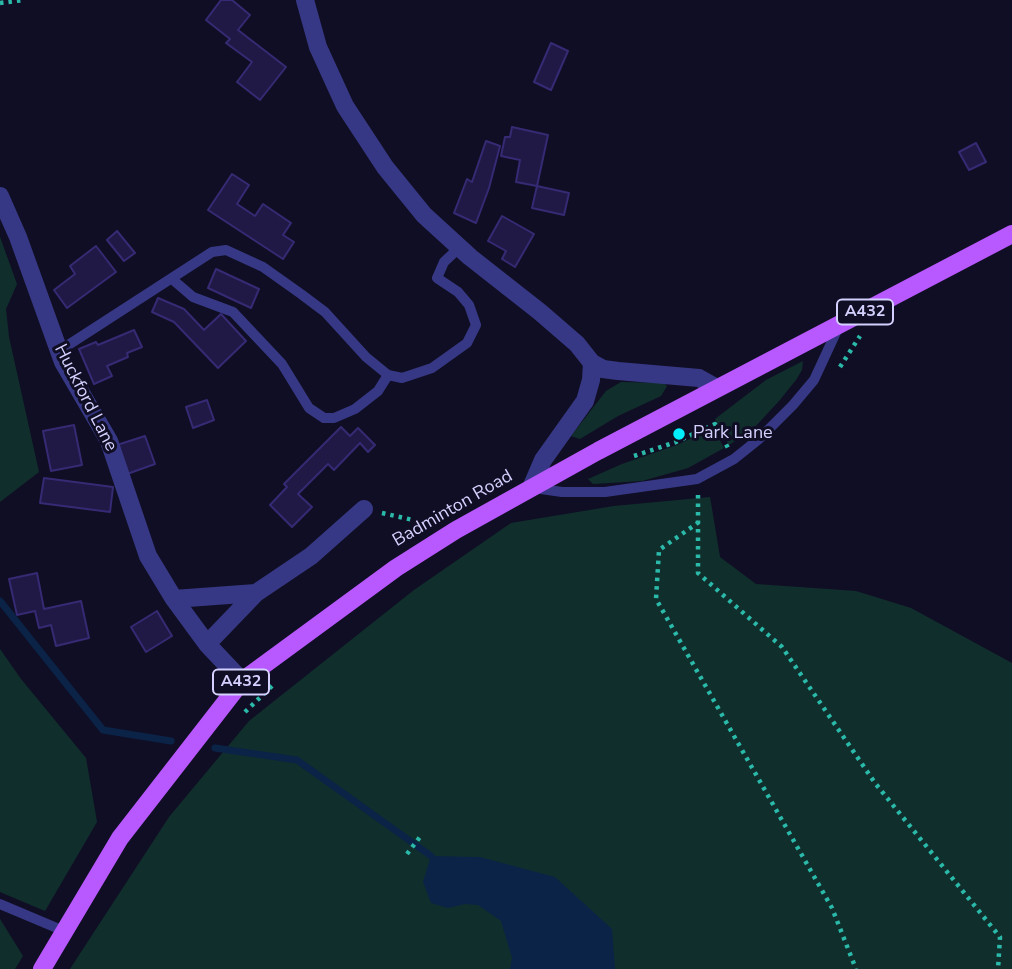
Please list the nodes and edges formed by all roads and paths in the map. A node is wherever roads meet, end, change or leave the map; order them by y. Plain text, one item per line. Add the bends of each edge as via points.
1 (24, 0) edge
2 (305, 0) edge
3 (0, 3) edge
4 (0, 196) edge
5 (1012, 234) edge
6 (460, 247) junction
7 (172, 279) junction
8 (839, 326) junction
9 (861, 335) dead end
10 (59, 351) junction
11 (592, 363) junction
12 (388, 374) junction
13 (834, 377) dead end
14 (718, 388) junction
15 (531, 488) junction
16 (698, 490) dead end
17 (364, 509) joint
18 (699, 522) junction
19 (456, 530) junction
20 (256, 593) junction
21 (174, 599) junction
22 (207, 644) junction
23 (280, 678) dead end
24 (242, 681) junction
25 (241, 716) dead end
26 (420, 837) dead end
27 (407, 854) dead end
28 (0, 904) edge
29 (64, 931) junction
30 (41, 969) edge
31 (856, 969) edge
32 (998, 969) edge

1 - 3 path
2 - 6 street via 318,47 345,106 424,215
4 - 10 street, Huckford Lane
5 - 8 main road, Badminton Road / A432
6 - 11 street via 550,320
6 - 12 lane via 444,262 438,278 469,305 476,325 467,343 432,368 402,378
7 - 10 lane
7 - 12 lane via 212,252 226,250 263,267 325,312
7 - 12 lane via 192,297 233,312 282,364 309,408 324,418 355,409 378,391
8 - 14 main road, Badminton Road / A432
8 - 15 lane via 814,380 793,405 734,459 697,479 605,492
9 - 13 path
10 - 21 street, Huckford Lane via 109,442 148,556
11 - 14 street via 603,369 699,378
11 - 15 street via 585,401 543,460
14 - 15 main road, Badminton Road / A432
15 - 19 main road, Badminton Road / A432
16 - 18 path
17 - 19 path
17 - 20 street via 312,556
18 - 31 path via 659,550 656,598 832,908
18 - 32 path via 698,573 782,646 875,783 1000,937
19 - 24 main road, Badminton Road / A432 via 396,568
20 - 21 street
20 - 22 street
21 - 22 street, Huckford Lane
22 - 24 street, Huckford Lane
23 - 25 path
24 - 29 main road, Badminton Road / A432 via 120,838
26 - 27 path
28 - 29 lane
29 - 30 main road, Badminton Road / A432

